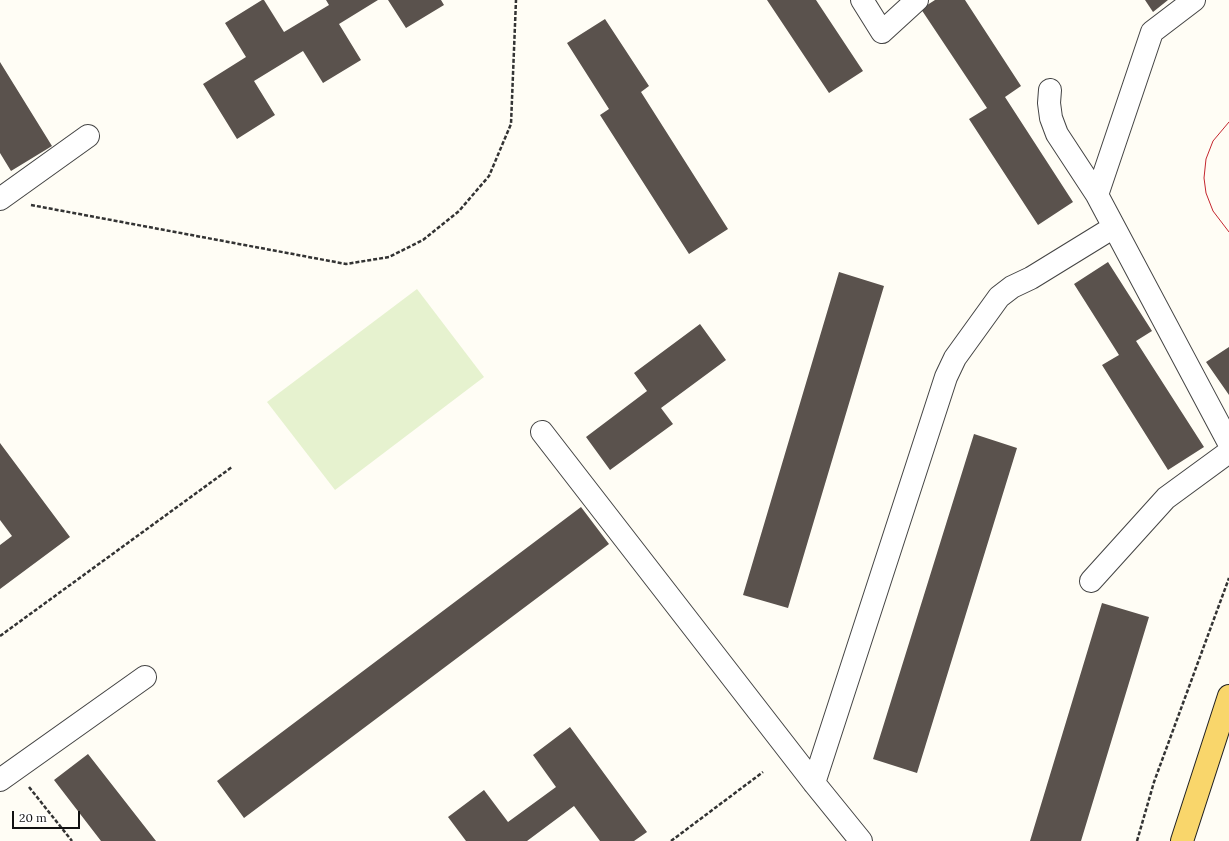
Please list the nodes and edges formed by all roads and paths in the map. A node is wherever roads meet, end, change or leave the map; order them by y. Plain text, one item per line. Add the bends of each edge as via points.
1 (516, 0) edge
2 (862, 0) edge
3 (917, 0) edge
4 (1194, 0) edge
5 (1050, 90) dead end
6 (88, 136) dead end
7 (1097, 195) junction
8 (0, 199) edge
9 (23, 204) dead end
10 (1114, 227) junction
11 (542, 432) dead end
12 (1229, 444) edge
13 (1229, 452) edge
14 (232, 467) dead end
15 (1229, 578) edge
16 (1091, 581) dead end
17 (0, 636) edge
18 (145, 677) dead end
19 (1229, 696) edge
20 (763, 772) dead end
21 (7, 775) edge
22 (814, 783) junction
23 (72, 841) edge
24 (670, 841) edge
25 (861, 841) edge
26 (1137, 841) edge
27 (1182, 841) edge

1 - 9 path via 511,124 489,176 459,212 423,240 389,258 346,264
2 - 3 lane via 882,32
4 - 7 lane via 1152,32
5 - 7 lane via 1049,103 1057,134
6 - 8 lane
7 - 10 lane
10 - 12 lane
10 - 22 lane via 1012,287 999,298 955,358
11 - 22 lane
13 - 16 lane via 1166,498
14 - 17 path
15 - 26 path via 1154,782
18 - 21 lane
19 - 27 main road
20 - 24 path
21 - 23 path
22 - 25 lane

